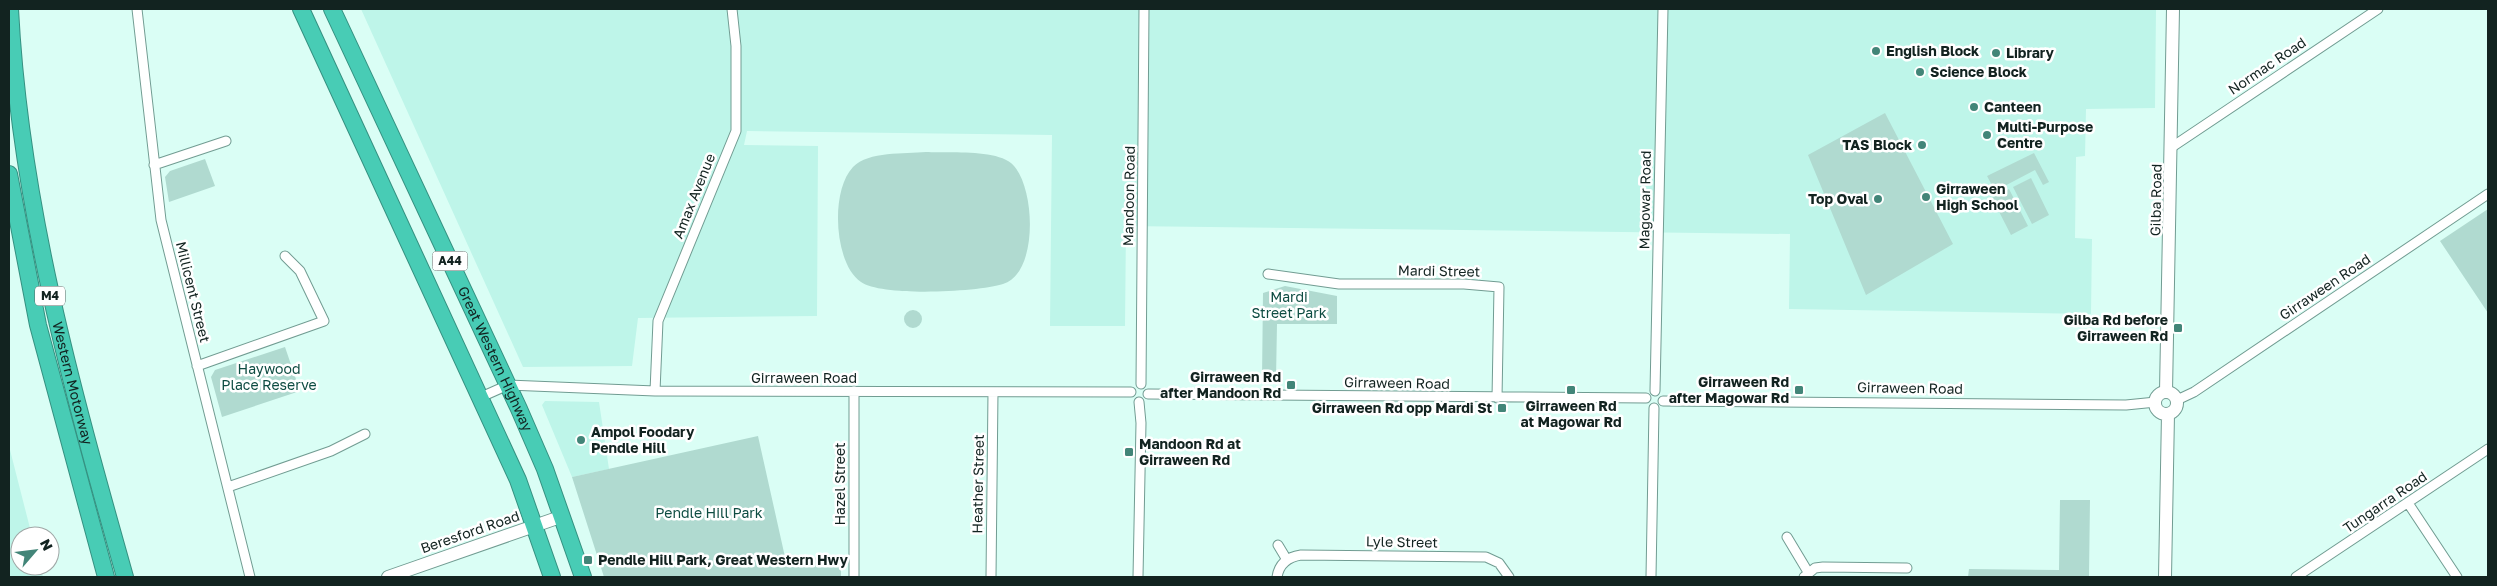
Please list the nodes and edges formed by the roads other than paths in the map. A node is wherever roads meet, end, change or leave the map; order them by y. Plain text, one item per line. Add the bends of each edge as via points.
1 (10, 9) edge
2 (137, 9) edge
3 (301, 9) edge
4 (332, 9) edge
5 (732, 9) edge
6 (1144, 9) edge
7 (1663, 9) edge
8 (2173, 9) edge
9 (2378, 9) edge
10 (226, 141) dead end
11 (2172, 147) junction
12 (154, 165) junction
13 (9, 174) edge
14 (2488, 194) edge
15 (285, 256) dead end
16 (1268, 274) dead end
17 (197, 366) junction
18 (1141, 384) junction
19 (508, 385) junction
20 (655, 391) junction
21 (1655, 391) junction
22 (854, 392) junction
23 (993, 392) junction
24 (1131, 392) junction
25 (1148, 394) junction
26 (2172, 396) junction
27 (481, 397) junction
28 (1497, 398) junction
29 (1646, 398) junction
30 (1663, 401) junction
31 (1139, 402) junction
32 (2156, 402) junction
33 (1654, 408) junction
34 (2168, 414) junction
35 (365, 434) dead end
36 (2488, 449) edge
37 (228, 487) junction
38 (2408, 503) junction
39 (563, 516) junction
40 (535, 526) junction
41 (1787, 537) dead end
42 (1278, 545) dead end
43 (1287, 560) junction
44 (1907, 568) dead end
45 (1806, 575) edge
46 (106, 577) edge
47 (125, 577) edge
48 (250, 577) edge
49 (388, 577) edge
50 (552, 577) edge
51 (583, 577) edge
52 (854, 577) edge
53 (991, 577) edge
54 (1138, 577) edge
55 (1277, 577) edge
56 (1509, 577) edge
57 (1651, 577) edge
58 (2166, 577) edge
59 (2296, 577) edge
60 (2457, 577) edge

1 - 47 highway, Western Motorway / M4 via 25,167 47,285
2 - 12 street, Millicent Street
3 - 27 highway, Great Western Highway / A44
4 - 19 highway, Great Western Highway / A44
5 - 20 street, Amax Avenue via 736,46 736,131 658,321
6 - 18 street, Mandoon Road
7 - 21 street, Magowar Road
8 - 11 street, Gilba Road
9 - 11 street, Normac Road
10 - 12 street
11 - 26 street, Gilba Road
12 - 17 street, Millicent Street via 161,220
13 - 46 highway, Western Motorway / M4 via 38,325
14 - 26 street, Girraween Road via 2192,393
15 - 17 street via 300,271 324,321
16 - 28 street, Mardi Street via 1339,284 1499,287
17 - 37 street, Millicent Street
18 - 24 street via 1134,386
18 - 25 street
19 - 20 street, Girraween Road
19 - 27 street, Girraween Road
19 - 39 highway, Great Western Highway / A44
20 - 22 street, Girraween Road
21 - 29 street
21 - 30 street via 1662,395
22 - 23 street, Girraween Road
22 - 52 street, Hazel Street
23 - 24 street, Girraween Road
23 - 53 street, Heather Street
24 - 31 street via 1133,399
25 - 28 street, Girraween Road
25 - 31 street
26 - 32 street via 2158,396
26 - 34 street via 2176,409
27 - 40 highway, Great Western Highway / A44
28 - 29 street, Girraween Road
29 - 33 street via 1648,405
30 - 32 street, Girraween Road via 2126,405
30 - 33 street
31 - 54 street
32 - 34 street via 2159,411
33 - 57 street
34 - 58 street
35 - 37 street via 331,451
36 - 38 street, Tungarra Road
37 - 48 street, Millicent Street
38 - 59 street, Tungarra Road
38 - 60 street
39 - 40 street, Beresford Road
39 - 51 highway, Great Western Highway / A44
40 - 49 street, Beresford Road
40 - 50 highway, Great Western Highway / A44
41 - 45 street
42 - 43 street
43 - 55 street via 1279,568
43 - 56 street, Lyle Street via 1301,555 1486,557 1499,563
44 - 45 street via 1823,567

